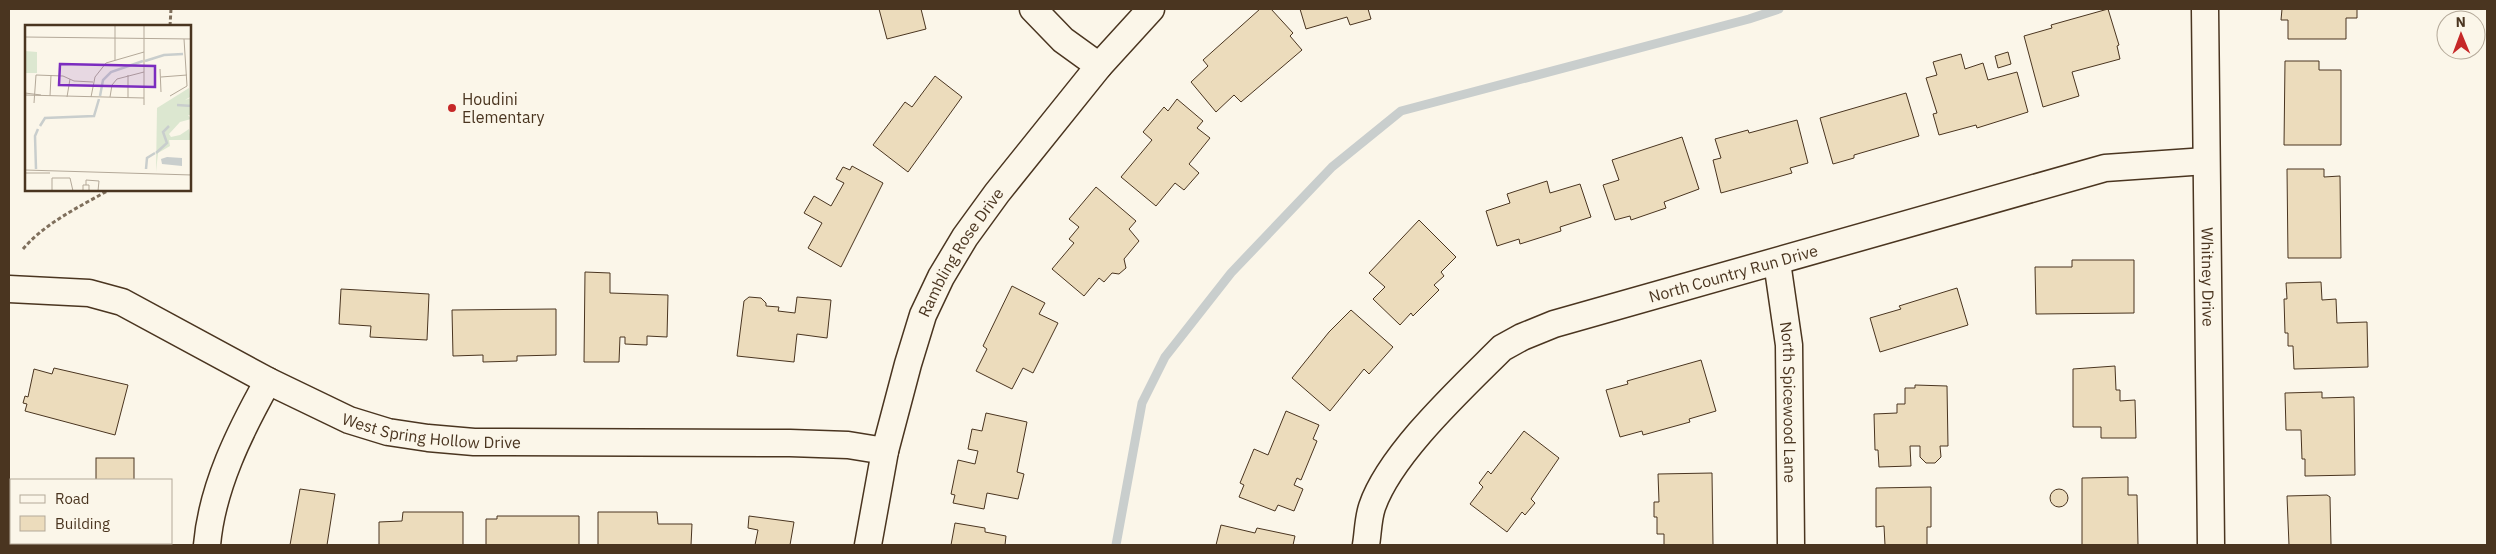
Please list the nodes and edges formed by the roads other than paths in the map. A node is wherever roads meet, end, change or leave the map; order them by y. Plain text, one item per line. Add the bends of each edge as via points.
1 (1033, 9) edge
2 (1151, 9) edge
3 (2205, 9) edge
4 (1099, 66) junction
5 (2206, 161) junction
6 (1777, 262) junction
7 (9, 289) edge
8 (268, 381) junction
9 (885, 451) junction
10 (206, 545) edge
11 (868, 545) edge
12 (1366, 545) edge
13 (1791, 545) edge
14 (2212, 545) edge

1 - 4 street via 1063,40
2 - 4 street, Rambling Rose Drive
3 - 5 street, Whitney Drive
4 - 9 street, Rambling Rose Drive via 997,194 941,277 921,323
5 - 6 street, North Country Run Drive via 2105,168
5 - 14 street, Whitney Drive
6 - 12 street, North Country Run Drive via 1554,324 1522,336 1502,348 1401,456 1372,508
6 - 13 street, North Spicewood Lane via 1789,345
7 - 8 street, West Spring Hollow Drive via 90,293 122,302
8 - 9 street, West Spring Hollow Drive via 348,420 388,432 428,438 474,442 790,443
8 - 10 street via 248,418 220,485
9 - 11 street, Rambling Rose Drive

